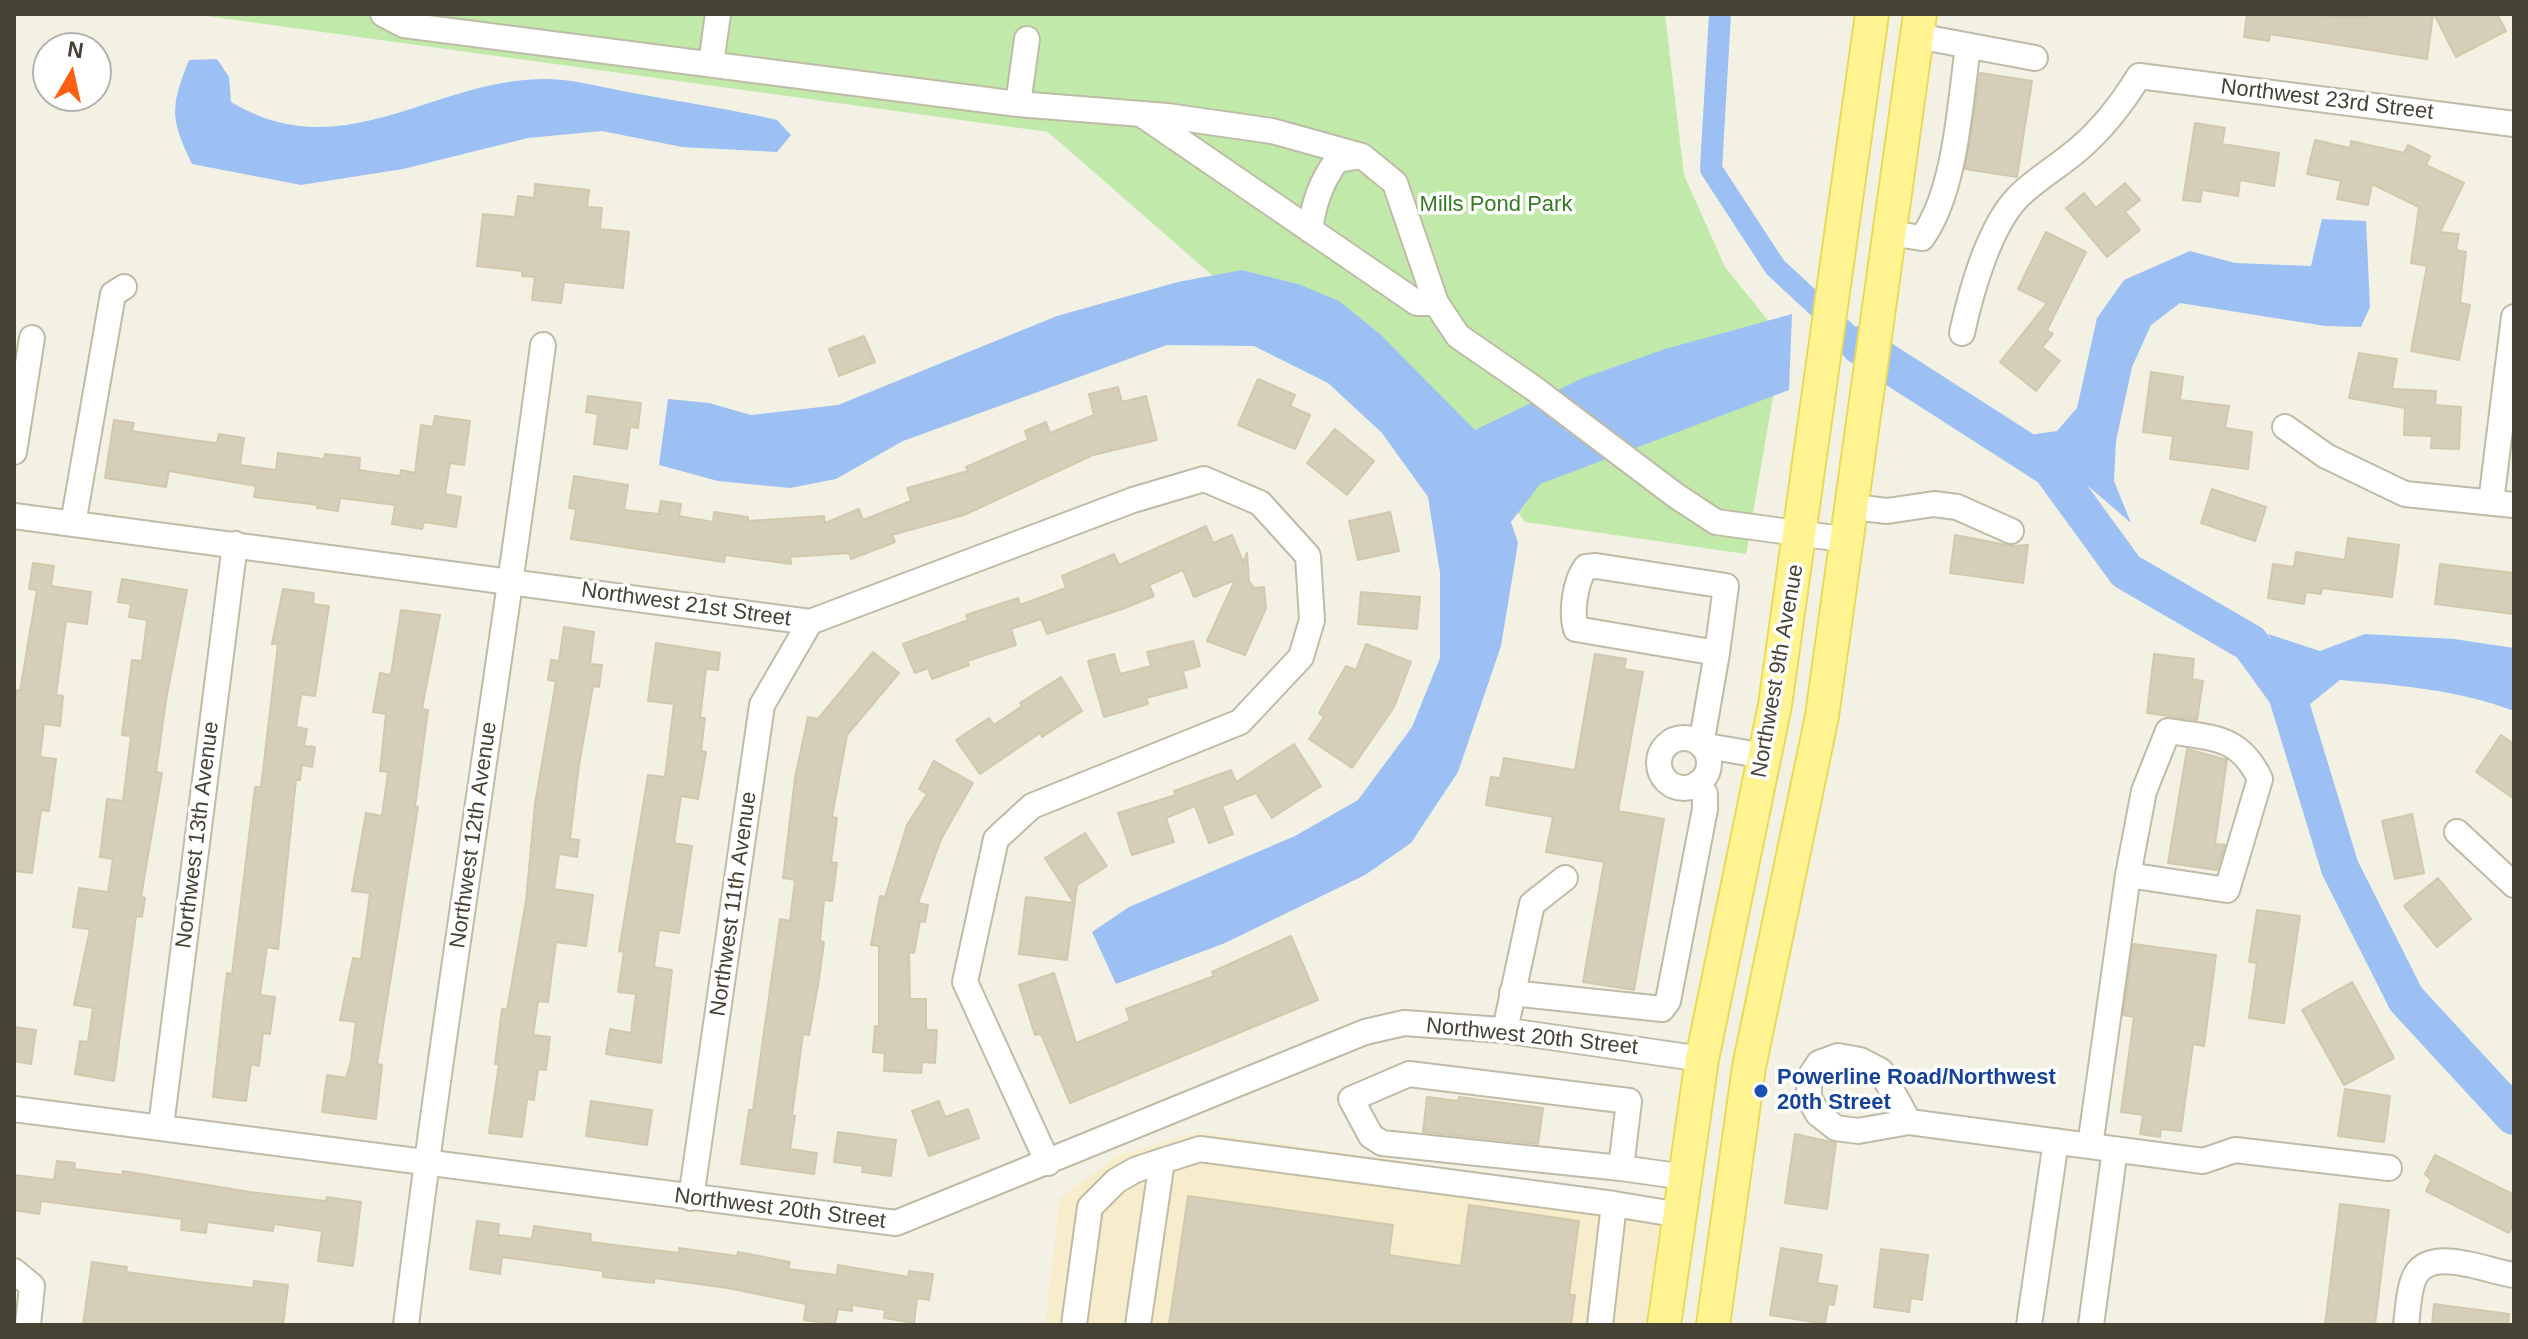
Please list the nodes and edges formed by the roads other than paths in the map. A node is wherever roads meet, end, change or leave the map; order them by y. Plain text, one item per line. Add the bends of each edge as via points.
1 (383, 14) edge
2 (718, 14) edge
3 (1872, 14) edge
4 (1911, 21) edge
5 (1027, 39) dead end
6 (1968, 46) junction
7 (2035, 58) dead end
8 (711, 64) junction
9 (1018, 104) junction
10 (1139, 113) junction
11 (2514, 124) edge
12 (1362, 156) junction
13 (1310, 230) junction
14 (1889, 233) junction
15 (124, 287) dead end
16 (1436, 303) junction
17 (2514, 317) edge
18 (1962, 333) dead end
19 (32, 338) dead end
20 (543, 345) dead end
21 (2285, 427) dead end
22 (14, 452) edge
23 (2502, 503) edge
24 (1853, 507) junction
25 (14, 516) edge
26 (73, 524) junction
27 (2011, 531) dead end
28 (1800, 534) junction
29 (1849, 540) junction
30 (235, 544) junction
31 (512, 581) junction
32 (810, 622) junction
33 (1717, 653) junction
34 (1701, 745) junction
35 (1765, 756) junction
36 (1698, 783) junction
37 (2457, 832) dead end
38 (2128, 875) junction
39 (1565, 878) dead end
40 (2514, 885) edge
41 (1717, 986) junction
42 (1512, 993) junction
43 (1505, 1030) junction
44 (1702, 1059) junction
45 (1749, 1067) junction
46 (14, 1109) edge
47 (1909, 1122) dead end
48 (161, 1126) junction
49 (1738, 1140) junction
50 (2056, 1141) junction
51 (2102, 1148) junction
52 (1162, 1161) junction
53 (426, 1163) junction
54 (1048, 1163) junction
55 (1621, 1168) junction
56 (2389, 1168) dead end
57 (1685, 1177) junction
58 (691, 1198) junction
59 (1614, 1204) junction
60 (1680, 1215) junction
61 (14, 1271) edge
62 (2514, 1275) edge
63 (28, 1325) edge
64 (406, 1325) edge
65 (1074, 1325) edge
66 (1138, 1325) edge
67 (1600, 1325) edge
68 (1664, 1325) edge
69 (1713, 1325) edge
70 (2029, 1325) edge
71 (2091, 1325) edge
72 (2406, 1325) edge

1 - 8 street via 404,25
2 - 8 street
3 - 28 main road, Northwest 9th Avenue
4 - 6 street
4 - 14 main road
5 - 9 street
6 - 7 street
6 - 14 street via 1953,151 1935,221 1922,238
8 - 9 street
9 - 10 street
10 - 12 street via 1272,131
10 - 13 street
11 - 18 street, Northwest 23rd Street via 2139,76 2121,105 2082,146 2018,197 2000,220
12 - 13 street via 1337,160 1326,175 1314,201
12 - 16 street via 1395,183
13 - 16 street via 1417,303
14 - 24 main road
15 - 26 street via 113,294
16 - 28 street via 1458,336 1716,522
17 - 23 street
19 - 22 street
20 - 31 street, Northwest 12th Avenue
21 - 23 street via 2326,456 2405,494
24 - 27 street via 1957,507
24 - 29 main road
25 - 26 street, Northwest 21st Street
26 - 30 street, Northwest 21st Street
28 - 29 street
28 - 35 main road, Northwest 9th Avenue
29 - 45 main road via 1822,716
30 - 31 street, Northwest 21st Street
30 - 48 street, Northwest 13th Avenue
31 - 32 street, Northwest 21st Street
31 - 53 street, Northwest 12th Avenue
32 - 54 street, Northwest 21st Street via 1133,500 1204,479 1260,503 1308,556 1312,620 1301,657 1240,722 1032,806 996,839 965,982
32 - 58 street, Northwest 11th Avenue via 762,705
33 - 33 street via 1576,629 1580,575 1586,567 1596,566 1726,586
33 - 34 street
34 - 35 street
34 - 36 street via 1709,761
34 - 36 street via 1688,738 1672,741 1659,760 1663,776 1675,786
35 - 41 main road, Northwest 9th Avenue
36 - 42 street via 1705,809 1668,1001 1662,1009
37 - 40 street
38 - 38 street via 2144,791 2168,731 2231,742 2251,761 2260,779 2227,890
38 - 51 street
39 - 42 street via 1532,904
41 - 44 main road, Northwest 9th Avenue
41 - 45 main road
42 - 43 street
43 - 44 street, Northwest 20th Street
43 - 54 street, Northwest 20th Street via 1404,1023 1365,1032
44 - 49 main road via 1721,1080
44 - 57 main road, Northwest 9th Avenue
45 - 49 main road
46 - 48 street, Northwest 20th Street
47 - 50 street
48 - 53 street, Northwest 20th Street
49 - 69 main road
50 - 51 street
50 - 70 street
51 - 56 street via 2203,1161 2235,1150
51 - 71 street
52 - 59 street via 1200,1149
52 - 65 street via 1116,1181 1090,1207
52 - 66 street
53 - 58 street, Northwest 20th Street
53 - 64 street, Northwest 12th Avenue
54 - 58 street, Northwest 20th Street via 896,1223
55 - 55 street via 1629,1101 1409,1074 1351,1099 1371,1136 1382,1143
55 - 57 street
57 - 60 main road, Northwest 9th Avenue
59 - 60 street
59 - 67 street
60 - 68 main road, Northwest 9th Avenue
61 - 63 street via 32,1286
62 - 72 street via 2443,1259 2423,1266 2413,1280

